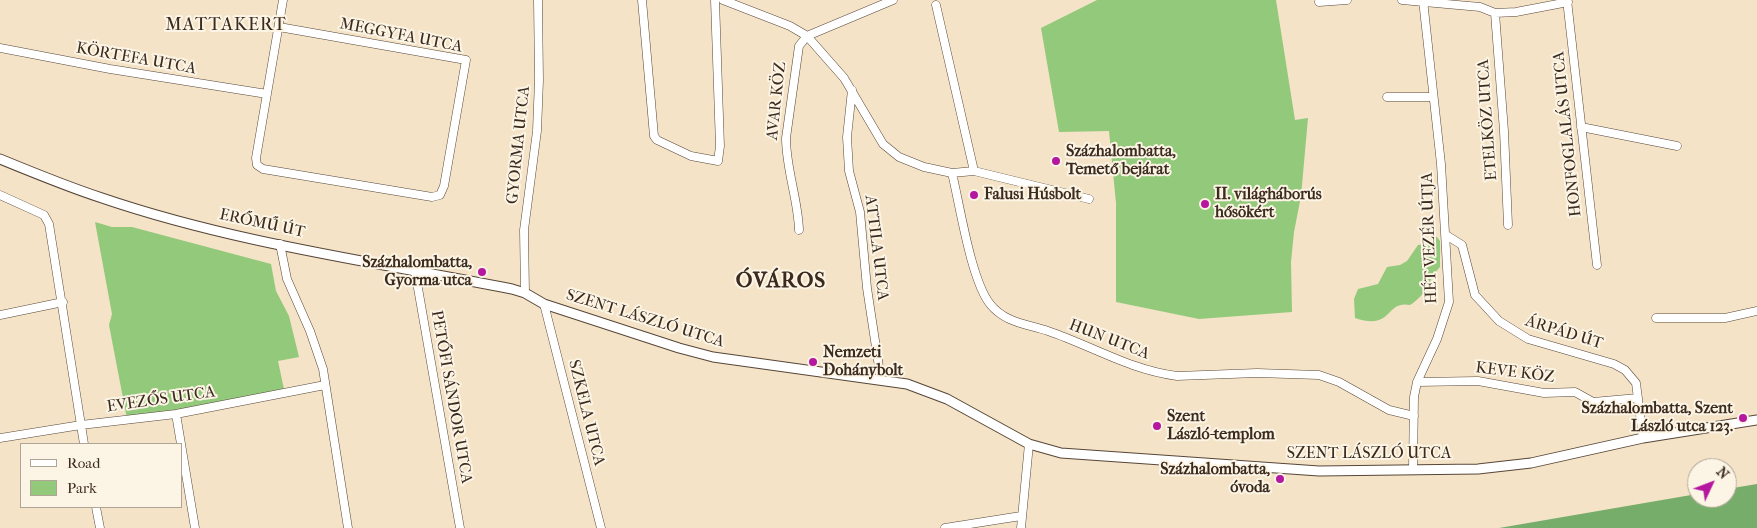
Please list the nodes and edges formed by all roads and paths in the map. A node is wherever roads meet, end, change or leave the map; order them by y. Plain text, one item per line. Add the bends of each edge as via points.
1 (283, 0) edge
2 (538, 0) edge
3 (642, 0) edge
4 (715, 0) edge
5 (723, 0) edge
6 (893, 0) edge
7 (1348, 0) edge
8 (1402, 0) edge
9 (1423, 1) edge
10 (1567, 1) edge
11 (1319, 2) dead end
12 (936, 5) dead end
13 (1495, 13) junction
14 (279, 27) junction
15 (807, 36) junction
16 (0, 48) edge
17 (852, 90) junction
18 (268, 94) junction
19 (1387, 97) dead end
20 (1433, 97) junction
21 (1580, 127) junction
22 (1677, 146) dead end
23 (0, 159) edge
24 (974, 171) junction
25 (952, 173) junction
26 (0, 195) edge
27 (1089, 199) dead end
28 (1508, 225) dead end
29 (799, 230) dead end
30 (1446, 235) junction
31 (280, 244) junction
32 (1596, 265) dead end
33 (414, 271) junction
34 (525, 292) junction
35 (63, 302) junction
36 (544, 304) junction
37 (1757, 304) edge
38 (1757, 311) edge
39 (1747, 314) junction
40 (0, 315) edge
41 (1656, 318) dead end
42 (882, 380) junction
43 (1417, 382) junction
44 (325, 385) junction
45 (1638, 398) junction
46 (176, 414) junction
47 (1414, 416) junction
48 (1757, 420) edge
49 (81, 425) junction
50 (0, 438) edge
51 (1643, 438) junction
52 (84, 443) edge
53 (181, 443) edge
54 (1029, 444) junction
55 (182, 448) edge
56 (1414, 469) junction
57 (96, 508) edge
58 (1022, 516) junction
59 (100, 528) edge
60 (196, 528) edge
61 (348, 528) edge
62 (460, 528) edge
63 (601, 528) edge
64 (945, 528) edge
65 (1021, 528) edge

1 - 14 street
2 - 34 street, GYORMA UTCA via 539,80 524,230
3 - 4 street via 654,136 691,156 718,161
5 - 15 street
6 - 15 street
7 - 11 street
8 - 9 street
9 - 13 street via 1480,7
9 - 20 street, HÉT VEZÉR ÚTJA
10 - 13 street
10 - 21 street, HONFOGLALÁS UTCA
12 - 24 street
13 - 28 street, ETELKÖZ UTCA
14 - 18 street
14 - 18 street, MEGGYFA UTCA via 466,60 440,195 432,197 263,169 257,165 256,158
15 - 17 street
15 - 29 street, AVAR KÖZ via 797,52 786,138
16 - 18 street, KÖRTEFA UTCA
17 - 25 street via 876,133 891,152 909,163
17 - 42 street, ATTILA UTCA via 847,137 849,171 860,212 867,288
19 - 20 street
20 - 30 street, HÉT VEZÉR ÚTJA
21 - 22 street
21 - 32 street, HONFOGLALÁS UTCA
23 - 31 street, ERŐMŰ ÚT via 103,199
24 - 25 street
24 - 27 street
25 - 47 street, HUN UTCA via 977,278 989,304 1006,319 1048,331 1114,360 1161,374 1319,375 1339,382 1389,410
26 - 35 street via 44,215 49,224
30 - 43 street, HÉT VEZÉR ÚTJA via 1449,302 1437,339
30 - 45 street, ÁRPÁD ÚT via 1462,245 1475,295 1499,321 1528,339 1625,370 1636,382
31 - 33 street, ERŐMŰ ÚT
31 - 44 street via 287,279 313,339
33 - 34 street, ERŐMŰ ÚT
33 - 62 street, PETŐFI SÁNDOR UTCA
34 - 36 street, SZENT LÁSZLÓ UTCA
35 - 40 street
35 - 49 street
36 - 42 street, SZENT LÁSZLÓ UTCA via 713,357
36 - 63 street, SZKELA UTCA
37 - 39 street
38 - 39 street
39 - 41 street via 1725,318
42 - 54 street, SZENT LÁSZLÓ UTCA via 927,390
43 - 45 street, KEVE KÖZ via 1478,382 1544,393 1575,392 1593,402
43 - 47 street, HÉT VEZÉR ÚTJA
44 - 46 street, EVEZŐS UTCA
44 - 61 street
45 - 51 street, ÁRPÁD ÚT
46 - 49 street, EVEZŐS UTCA
46 - 53 street
47 - 56 street, HÉT VEZÉR ÚTJA
48 - 51 street, SZENT LÁSZLÓ UTCA
49 - 50 street, EVEZŐS UTCA
49 - 52 street
51 - 56 street, SZENT LÁSZLÓ UTCA via 1505,467
54 - 56 street, SZENT LÁSZLÓ UTCA via 1061,453 1219,465 1319,470
54 - 58 street
55 - 60 street
57 - 59 street
58 - 64 street
58 - 65 street

